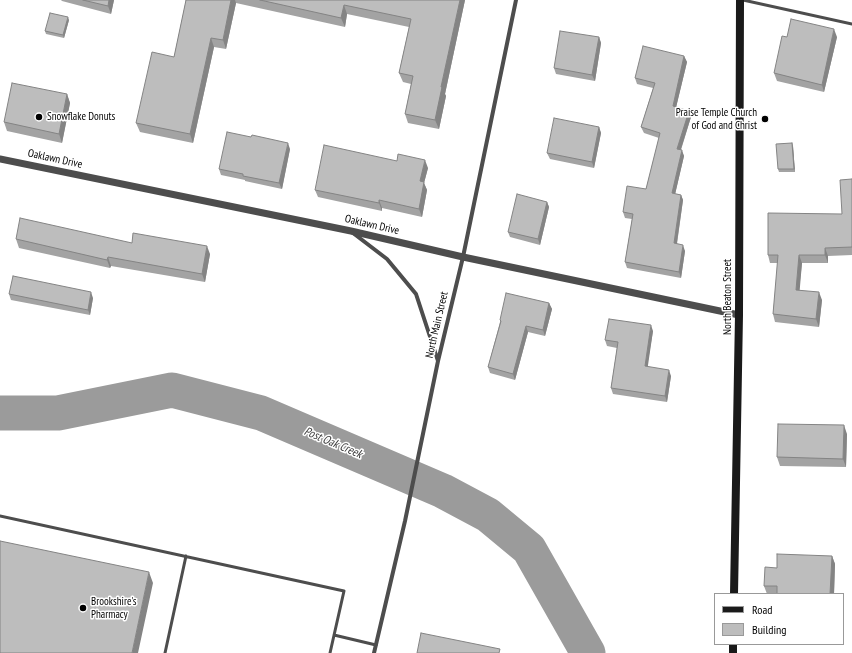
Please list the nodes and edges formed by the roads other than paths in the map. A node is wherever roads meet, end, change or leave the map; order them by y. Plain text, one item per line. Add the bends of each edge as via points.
1 (516, 0) edge
2 (742, 0) edge
3 (852, 24) edge
4 (0, 159) edge
5 (351, 231) junction
6 (463, 258) junction
7 (739, 315) junction
8 (438, 361) junction
9 (0, 516) edge
10 (186, 556) junction
11 (734, 593) edge
12 (334, 635) junction
13 (376, 644) junction
14 (165, 653) edge
15 (330, 653) edge
16 (374, 653) edge

1 - 6 street, North Main Street
2 - 3 lane
2 - 7 main road, North Beaton Street
4 - 5 street, Oaklawn Drive
5 - 6 street, Oaklawn Drive
5 - 8 street via 387,259 416,294
6 - 7 street, Oaklawn Drive
6 - 8 street, North Main Street
7 - 11 main road, North Beaton Street
8 - 13 street, North Main Street
9 - 10 lane
10 - 12 lane via 344,591
10 - 14 lane
12 - 13 lane
12 - 15 lane
13 - 16 street, North Main Street

